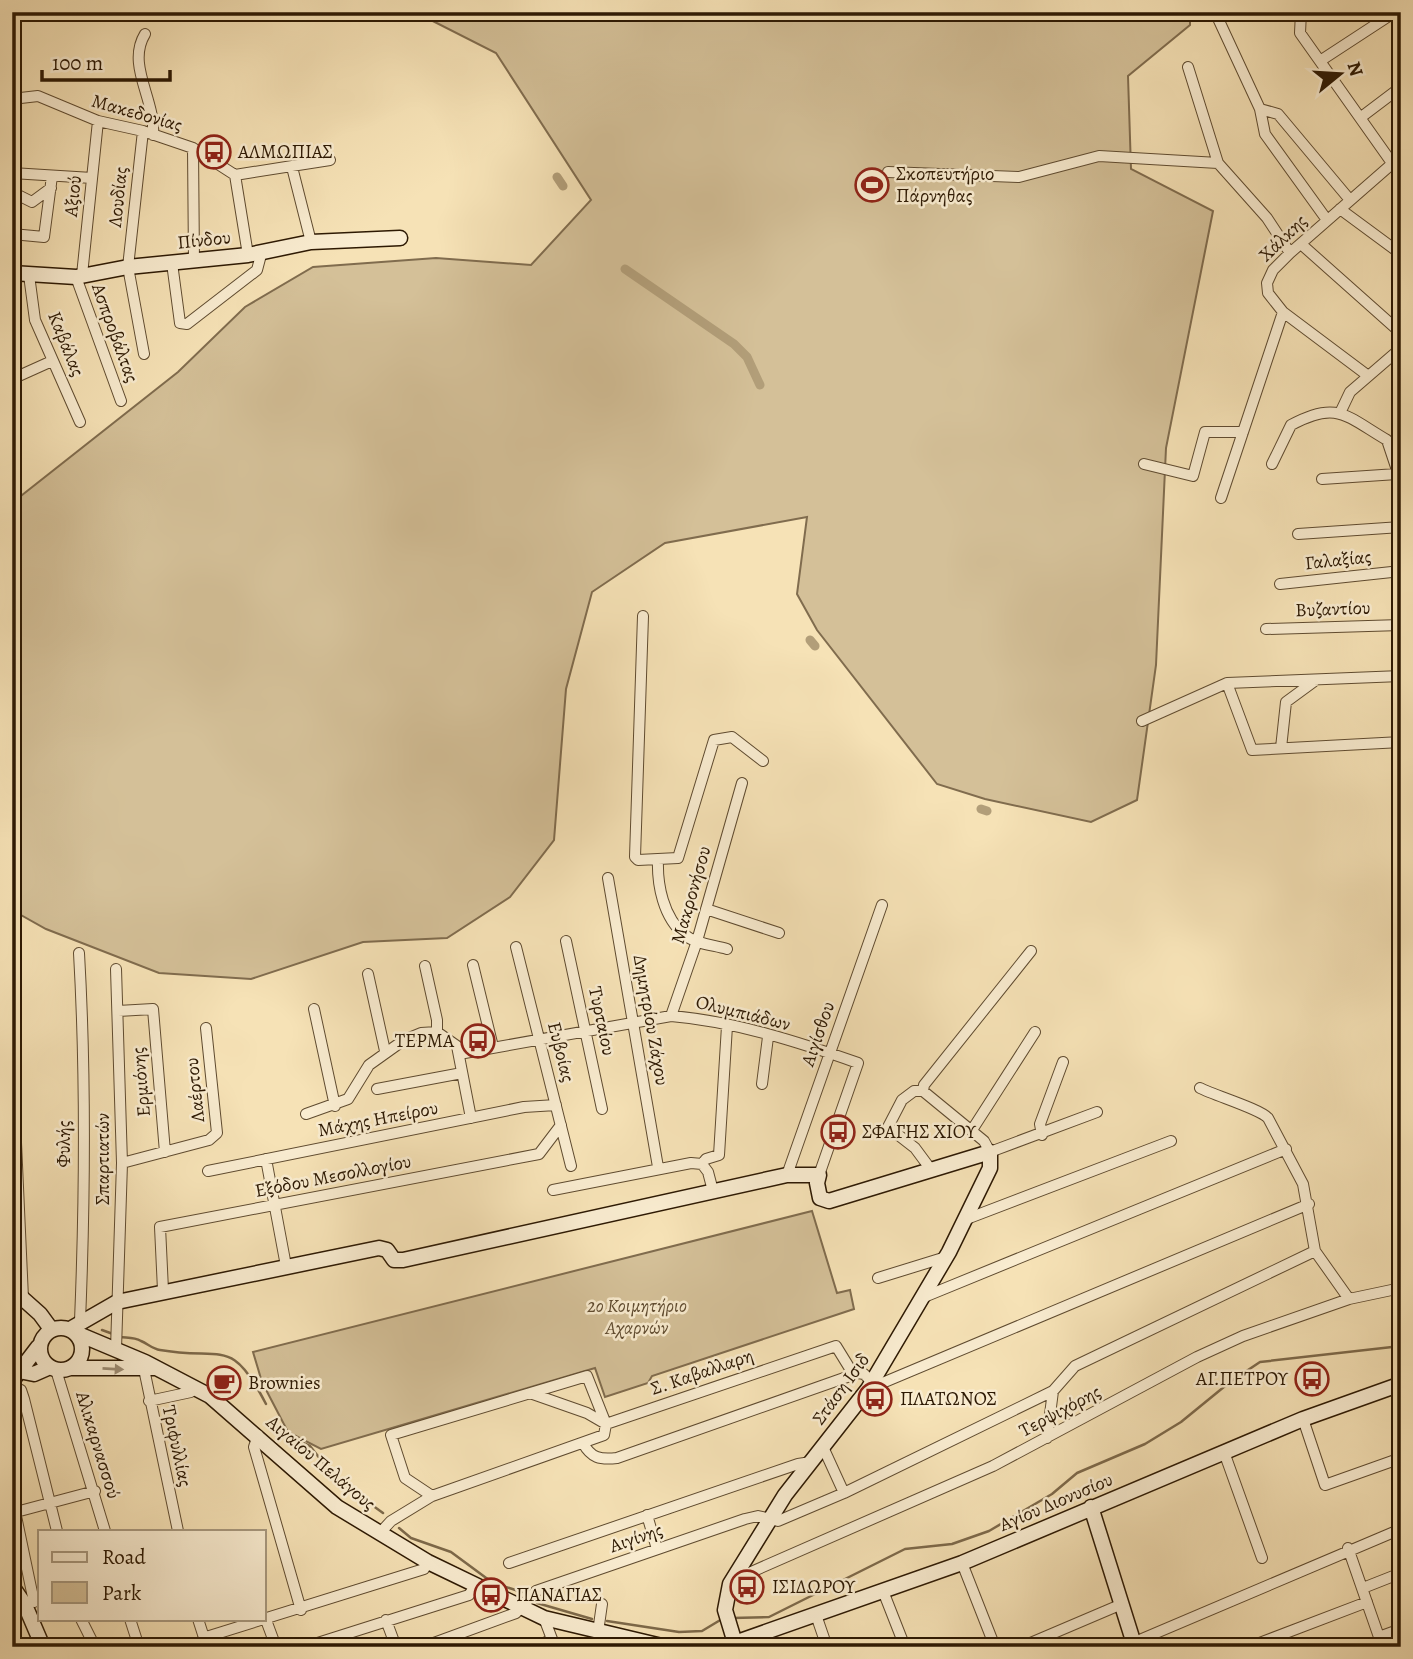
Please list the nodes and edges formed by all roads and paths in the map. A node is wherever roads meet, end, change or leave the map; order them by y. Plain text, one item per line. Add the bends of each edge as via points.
1 (1215, 12) edge
2 (1301, 12) edge
3 (1395, 12) edge
4 (145, 33) dead end
5 (1320, 61) junction
6 (1188, 67) dead end
7 (1401, 87) edge
8 (12, 99) edge
9 (1260, 109) junction
10 (1360, 118) junction
11 (98, 121) junction
12 (142, 131) junction
13 (153, 135) junction
14 (193, 148) junction
15 (1401, 156) edge
16 (330, 160) dead end
17 (1218, 163) junction
18 (1392, 163) junction
19 (292, 167) junction
20 (888, 172) dead end
21 (12, 173) edge
22 (52, 176) junction
23 (235, 176) junction
24 (92, 178) junction
25 (51, 188) junction
26 (13, 193) edge
27 (1350, 200) junction
28 (1340, 209) junction
29 (1327, 220) junction
30 (12, 234) edge
31 (400, 238) dead end
32 (311, 242) junction
33 (1301, 244) junction
34 (255, 253) junction
35 (1290, 253) junction
36 (1401, 254) edge
37 (194, 262) junction
38 (172, 263) junction
39 (128, 267) junction
40 (12, 273) edge
41 (29, 275) junction
42 (79, 276) junction
43 (1283, 312) junction
44 (1401, 333) edge
45 (1401, 348) edge
46 (144, 354) dead end
47 (52, 361) junction
48 (1367, 375) junction
49 (12, 379) edge
50 (121, 401) dead end
51 (1340, 413) junction
52 (80, 422) dead end
53 (1243, 432) junction
54 (12, 458) edge
55 (1144, 464) dead end
56 (1272, 464) dead end
57 (16, 478) dead end
58 (1399, 478) edge
59 (1322, 479) dead end
60 (1221, 498) dead end
61 (1401, 527) edge
62 (1298, 534) dead end
63 (1401, 571) edge
64 (1280, 584) dead end
65 (643, 616) dead end
66 (1401, 625) edge
67 (1266, 629) dead end
68 (1401, 676) edge
69 (1317, 679) junction
70 (1227, 683) junction
71 (1142, 721) dead end
72 (1401, 742) edge
73 (1282, 748) junction
74 (763, 761) dead end
75 (742, 783) dead end
76 (658, 859) junction
77 (608, 878) dead end
78 (882, 905) dead end
79 (706, 909) junction
80 (779, 933) dead end
81 (566, 940) dead end
82 (697, 941) junction
83 (516, 947) dead end
84 (727, 949) dead end
85 (1031, 951) dead end
86 (79, 953) dead end
87 (473, 965) dead end
88 (425, 966) dead end
89 (117, 970) dead end
90 (369, 974) dead end
91 (314, 1009) dead end
92 (118, 1011) junction
93 (671, 1016) junction
94 (635, 1023) junction
95 (727, 1026) junction
96 (206, 1028) dead end
97 (437, 1032) junction
98 (1035, 1032) dead end
99 (588, 1033) junction
100 (768, 1037) junction
101 (540, 1040) junction
102 (493, 1047) junction
103 (385, 1051) junction
104 (830, 1053) junction
105 (12, 1054) edge
106 (459, 1054) junction
107 (1063, 1062) dead end
108 (462, 1073) junction
109 (762, 1084) dead end
110 (1200, 1088) dead end
111 (377, 1089) dead end
112 (922, 1091) junction
113 (556, 1105) junction
114 (335, 1106) junction
115 (602, 1109) dead end
116 (1097, 1112) dead end
117 (306, 1114) dead end
118 (471, 1118) junction
119 (561, 1125) junction
120 (14, 1128) edge
121 (972, 1130) junction
122 (1042, 1135) junction
123 (1171, 1141) dead end
124 (1286, 1149) junction
125 (165, 1152) junction
126 (990, 1152) junction
127 (266, 1159) junction
128 (122, 1163) junction
129 (702, 1164) junction
130 (571, 1166) dead end
131 (658, 1167) junction
132 (208, 1171) dead end
133 (932, 1171) junction
134 (787, 1175) junction
135 (819, 1175) junction
136 (553, 1191) dead end
137 (713, 1191) junction
138 (1309, 1204) junction
139 (275, 1206) junction
140 (964, 1220) junction
141 (1315, 1251) junction
142 (947, 1256) junction
143 (286, 1266) junction
144 (878, 1278) dead end
145 (1401, 1288) edge
146 (163, 1290) junction
147 (17, 1294) edge
148 (924, 1297) junction
149 (1349, 1299) junction
150 (117, 1302) junction
151 (75, 1328) junction
152 (51, 1329) junction
153 (38, 1347) junction
154 (116, 1349) junction
155 (59, 1368) junction
156 (150, 1368) junction
157 (852, 1372) junction
158 (16, 1376) edge
159 (1401, 1384) edge
160 (870, 1386) junction
161 (12, 1387) edge
162 (194, 1387) junction
163 (1053, 1391) junction
164 (530, 1393) junction
165 (149, 1401) junction
166 (1303, 1419) junction
167 (606, 1424) junction
168 (258, 1435) junction
169 (1047, 1438) junction
170 (583, 1443) junction
171 (823, 1447) junction
172 (1224, 1452) junction
173 (1401, 1458) edge
174 (812, 1462) junction
175 (95, 1491) junction
176 (844, 1493) junction
177 (432, 1496) junction
178 (12, 1497) edge
179 (51, 1503) junction
180 (1091, 1507) junction
181 (16, 1512) junction
182 (647, 1515) junction
183 (769, 1519) junction
184 (1401, 1529) edge
185 (57, 1530) edge
186 (105, 1530) edge
187 (178, 1530) edge
188 (379, 1534) junction
189 (1348, 1548) junction
190 (657, 1549) junction
191 (1262, 1558) dead end
192 (428, 1562) junction
193 (509, 1563) dead end
194 (962, 1563) junction
195 (738, 1573) junction
196 (1401, 1573) edge
197 (12, 1586) edge
198 (475, 1587) junction
199 (1363, 1588) junction
200 (883, 1591) junction
201 (33, 1602) edge
202 (1367, 1602) junction
203 (602, 1604) dead end
204 (1122, 1604) junction
205 (522, 1608) junction
206 (301, 1610) junction
207 (816, 1615) junction
208 (544, 1618) junction
209 (82, 1620) edge
210 (130, 1620) edge
211 (198, 1620) edge
212 (267, 1620) junction
213 (386, 1620) junction
214 (1401, 1629) edge
215 (598, 1632) junction
216 (205, 1643) edge
217 (553, 1643) edge
218 (729, 1645) edge
219 (1130, 1645) edge
220 (43, 1647) edge
221 (95, 1647) edge
222 (139, 1647) edge
223 (276, 1647) edge
224 (305, 1647) edge
225 (396, 1647) edge
226 (423, 1647) edge
227 (536, 1647) edge
228 (666, 1647) edge
229 (827, 1647) edge
230 (905, 1647) edge
231 (995, 1647) edge
232 (1021, 1647) edge
233 (1249, 1647) edge

1 - 9 street
2 - 5 street via 1300,33
3 - 5 street
4 - 13 street via 137,51
5 - 10 street
6 - 17 street
7 - 10 street
8 - 11 street, Μακεδονίας via 38,96
9 - 27 street via 1278,114
9 - 29 street via 1265,134
10 - 18 street
11 - 12 street, Μακεδονίας
11 - 24 street, Αξιού
12 - 13 street, Μακεδονίας
12 - 39 street, Λουδίας
13 - 14 street, Μακεδονίας
14 - 23 street, Μακεδονίας
14 - 37 street
15 - 18 street, Χάλκης
16 - 19 street
17 - 20 street via 1099,156 1019,177
17 - 35 street via 1267,218
18 - 27 street, Χάλκης
19 - 23 street
19 - 32 street
21 - 22 street
22 - 24 street
22 - 25 street
23 - 34 street
24 - 42 street, Αξιού
25 - 26 street via 32,202
25 - 30 street via 44,237
27 - 28 street, Χάλκης
28 - 29 street, Χάλκης
28 - 36 street
29 - 33 street, Χάλκης
31 - 32 street, Πίνδου
32 - 34 street, Πίνδου
33 - 35 street, Χάλκης
33 - 44 street
34 - 37 street, Πίνδου
34 - 38 street via 257,270 187,324 180,323
35 - 43 street, Χάλκης via 1273,270 1267,284 1268,293
37 - 38 street, Πίνδου
38 - 39 street, Πίνδου
39 - 42 street, Πίνδου
39 - 46 street, Λουδίας
40 - 41 street, Πίνδου
41 - 42 street, Πίνδου
41 - 47 street, Καβάλας via 35,320
42 - 50 street, Ασπροβάλτας
43 - 48 street, Χάλκης
43 - 53 street
45 - 48 street
47 - 49 street
47 - 52 street, Καβάλας
48 - 51 street via 1350,392
51 - 56 street via 1323,410 1291,425
51 - 58 street via 1387,440
53 - 55 street via 1205,432 1193,476
53 - 60 street
54 - 57 street
58 - 59 street
61 - 62 street
63 - 64 street, Γαλαξίας
65 - 76 street via 635,857
66 - 67 street, Βυζαντίου
68 - 69 street
69 - 70 street
69 - 73 street via 1286,702
70 - 71 street
70 - 73 street via 1252,750
72 - 73 street
74 - 76 street via 732,737 714,740 678,858
75 - 79 street, Μακρονήσου
76 - 82 street via 661,896 670,917 684,935
77 - 94 street, Δημητρίου Ζάχου
78 - 104 street, Αιγίσθου
79 - 80 street
79 - 82 street, Μακρονήσου
81 - 99 street, Τυρταίου
82 - 84 street
82 - 93 street, Μακρονήσου
83 - 101 street, Ευβοίας
85 - 112 street
86 - 151 street, Φυλής via 85,1192
87 - 102 street
88 - 97 street
89 - 92 street, Σπαρτιατών
90 - 103 street
91 - 114 street
92 - 125 street, Ερμιόνης via 153,1009
92 - 128 street, Σπαρτιατών
93 - 94 street, Ολυμπιάδων
93 - 95 street, Ολυμπιάδων
94 - 99 street, Ολυμπιάδων
94 - 131 street, Δημητρίου Ζάχου
95 - 100 street, Ολυμπιάδων
95 - 129 street via 719,1155
96 - 125 street, Λαέρτου via 216,1133 209,1140
97 - 103 street via 421,1033
97 - 106 street via 457,1046
98 - 121 street
99 - 101 street, Ολυμπιάδων
99 - 115 street, Τυρταίου
100 - 104 street, Ολυμπιάδων
100 - 109 street
101 - 102 street, Ολυμπιάδων
101 - 113 street, Ευβοίας
102 - 106 street, Ολυμπιάδων
103 - 114 street via 361,1075 348,1099
104 - 134 street, Αιγίσθου
104 - 135 street, Ολυμπιάδων via 858,1063
105 - 120 street
106 - 108 street
107 - 122 street via 1040,1124
108 - 111 street
108 - 118 street
110 - 124 street via 1263,1113
112 - 121 street
112 - 133 street via 902,1100 888,1127 915,1148
113 - 118 street, Μάχης Ηπείρου
113 - 119 street, Ευβοίας
114 - 117 street
116 - 122 street
118 - 127 street, Μάχης Ηπείρου
119 - 130 street, Ευβοίας
119 - 139 street, Εξόδου Μεσολλογίου via 539,1154
120 - 147 street
121 - 126 street
122 - 126 street
123 - 140 street
124 - 138 street
124 - 148 street
125 - 128 street, Λαέρτου
126 - 133 street
126 - 140 street, Στάση Ισιδ via 990,1168
127 - 132 street, Μάχης Ηπείρου
127 - 139 street
128 - 150 street, Σπαρτιατών
129 - 131 street
129 - 137 street
131 - 136 street
133 - 135 street via 824,1201 818,1191
134 - 135 street
134 - 137 street
137 - 143 street via 403,1260 394,1260 379,1248
138 - 141 street
138 - 160 street
139 - 143 street
139 - 146 street, Εξόδου Μεσολλογίου via 160,1227
140 - 142 street, Στάση Ισιδ
141 - 149 street
141 - 163 street via 1075,1366
142 - 144 street
142 - 148 street, Στάση Ισιδ
143 - 146 street
145 - 149 street, Τερψιχόρης
146 - 150 street
147 - 152 street
148 - 160 street, Στάση Ισιδ
149 - 169 street, Τερψιχόρης via 1220,1346
150 - 151 street
150 - 154 street, Σπαρτιατών
151 - 152 street
151 - 154 street, Αιγαίου Πελάγους
151 - 155 street via 82,1352
152 - 153 street
153 - 155 street via 41,1357
153 - 158 street
154 - 156 street, Αιγαίου Πελάγους
155 -> 156 street
155 - 158 street
155 - 175 street, Αλικαρνασσού
156 - 162 street, Αιγαίου Πελάγους
156 - 165 street, Τριφυλλίας
157 - 160 street, Σ. Καβαλλαρη via 864,1374
157 - 167 street, Σ. Καβαλλαρη via 841,1351 827,1347
157 - 170 street via 617,1458 601,1460
159 - 166 street, Αγίου Διονυσίου
160 - 171 street, Στάση Ισιδ
161 - 179 street via 21,1390
162 - 165 street via 191,1392
162 - 168 street, Αιγαίου Πελάγους
163 - 169 street
163 - 176 street, Αιγίνης
164 - 167 street
164 - 167 street via 587,1376
164 - 177 street via 391,1435 405,1478
165 - 187 street, Τριφυλλίας
166 - 172 street, Αγίου Διονυσίου
166 - 173 street via 1325,1485
167 - 170 street via 604,1436
168 - 188 street, Αιγαίου Πελάγους via 337,1507
168 - 206 street via 254,1447
169 - 195 street, Τερψιχόρης via 916,1502 749,1573
170 - 177 street
171 - 174 street, Στάση Ισιδ
171 - 176 street
172 - 180 street, Αγίου Διονυσίου
172 - 191 street
174 - 182 street
174 - 183 street, Στάση Ισιδ
175 - 179 street
175 - 186 street, Αλικαρνασσού
176 - 183 street, Αιγίνης via 778,1521
177 - 188 street via 391,1521
178 - 181 street
179 - 181 street
179 - 185 street
180 - 194 street, Αγίου Διονυσίου
180 - 204 street
181 - 201 street
182 - 190 street
182 - 193 street
183 - 190 street, Αιγίνης via 745,1519
183 - 195 street, Στάση Ισιδ
184 - 189 street
188 - 192 street, Αιγαίου Πελάγους
189 - 199 street
189 - 219 street
190 - 205 street, Αιγίνης via 536,1591
192 - 198 street, Αιγαίου Πελάγους
192 - 206 street via 424,1569
194 - 200 street, Αγίου Διονυσίου
194 - 231 street
195 - 218 street, Στάση Ισιδ via 726,1598
196 - 199 street
197 - 201 street
198 - 205 street, Αιγαίου Πελάγους
198 - 213 street via 469,1595
199 - 202 street
200 - 207 street, Αγίου Διονυσίου
200 - 230 street
201 - 220 street
202 - 214 street via 1379,1637
202 - 233 street
203 - 215 street
204 - 219 street
204 - 232 street
205 - 208 street, Αιγαίου Πελάγους
205 - 226 street, Αιγίνης
206 - 212 street
207 - 218 street, Αγίου Διονυσίου
207 - 229 street
208 - 215 street, Αιγαίου Πελάγους
208 - 217 street
209 - 221 street
210 - 222 street
211 - 216 street
212 - 216 street
212 - 223 street
213 - 224 street
213 - 225 street
215 - 228 street, Αιγαίου Πελάγους
217 - 227 street

